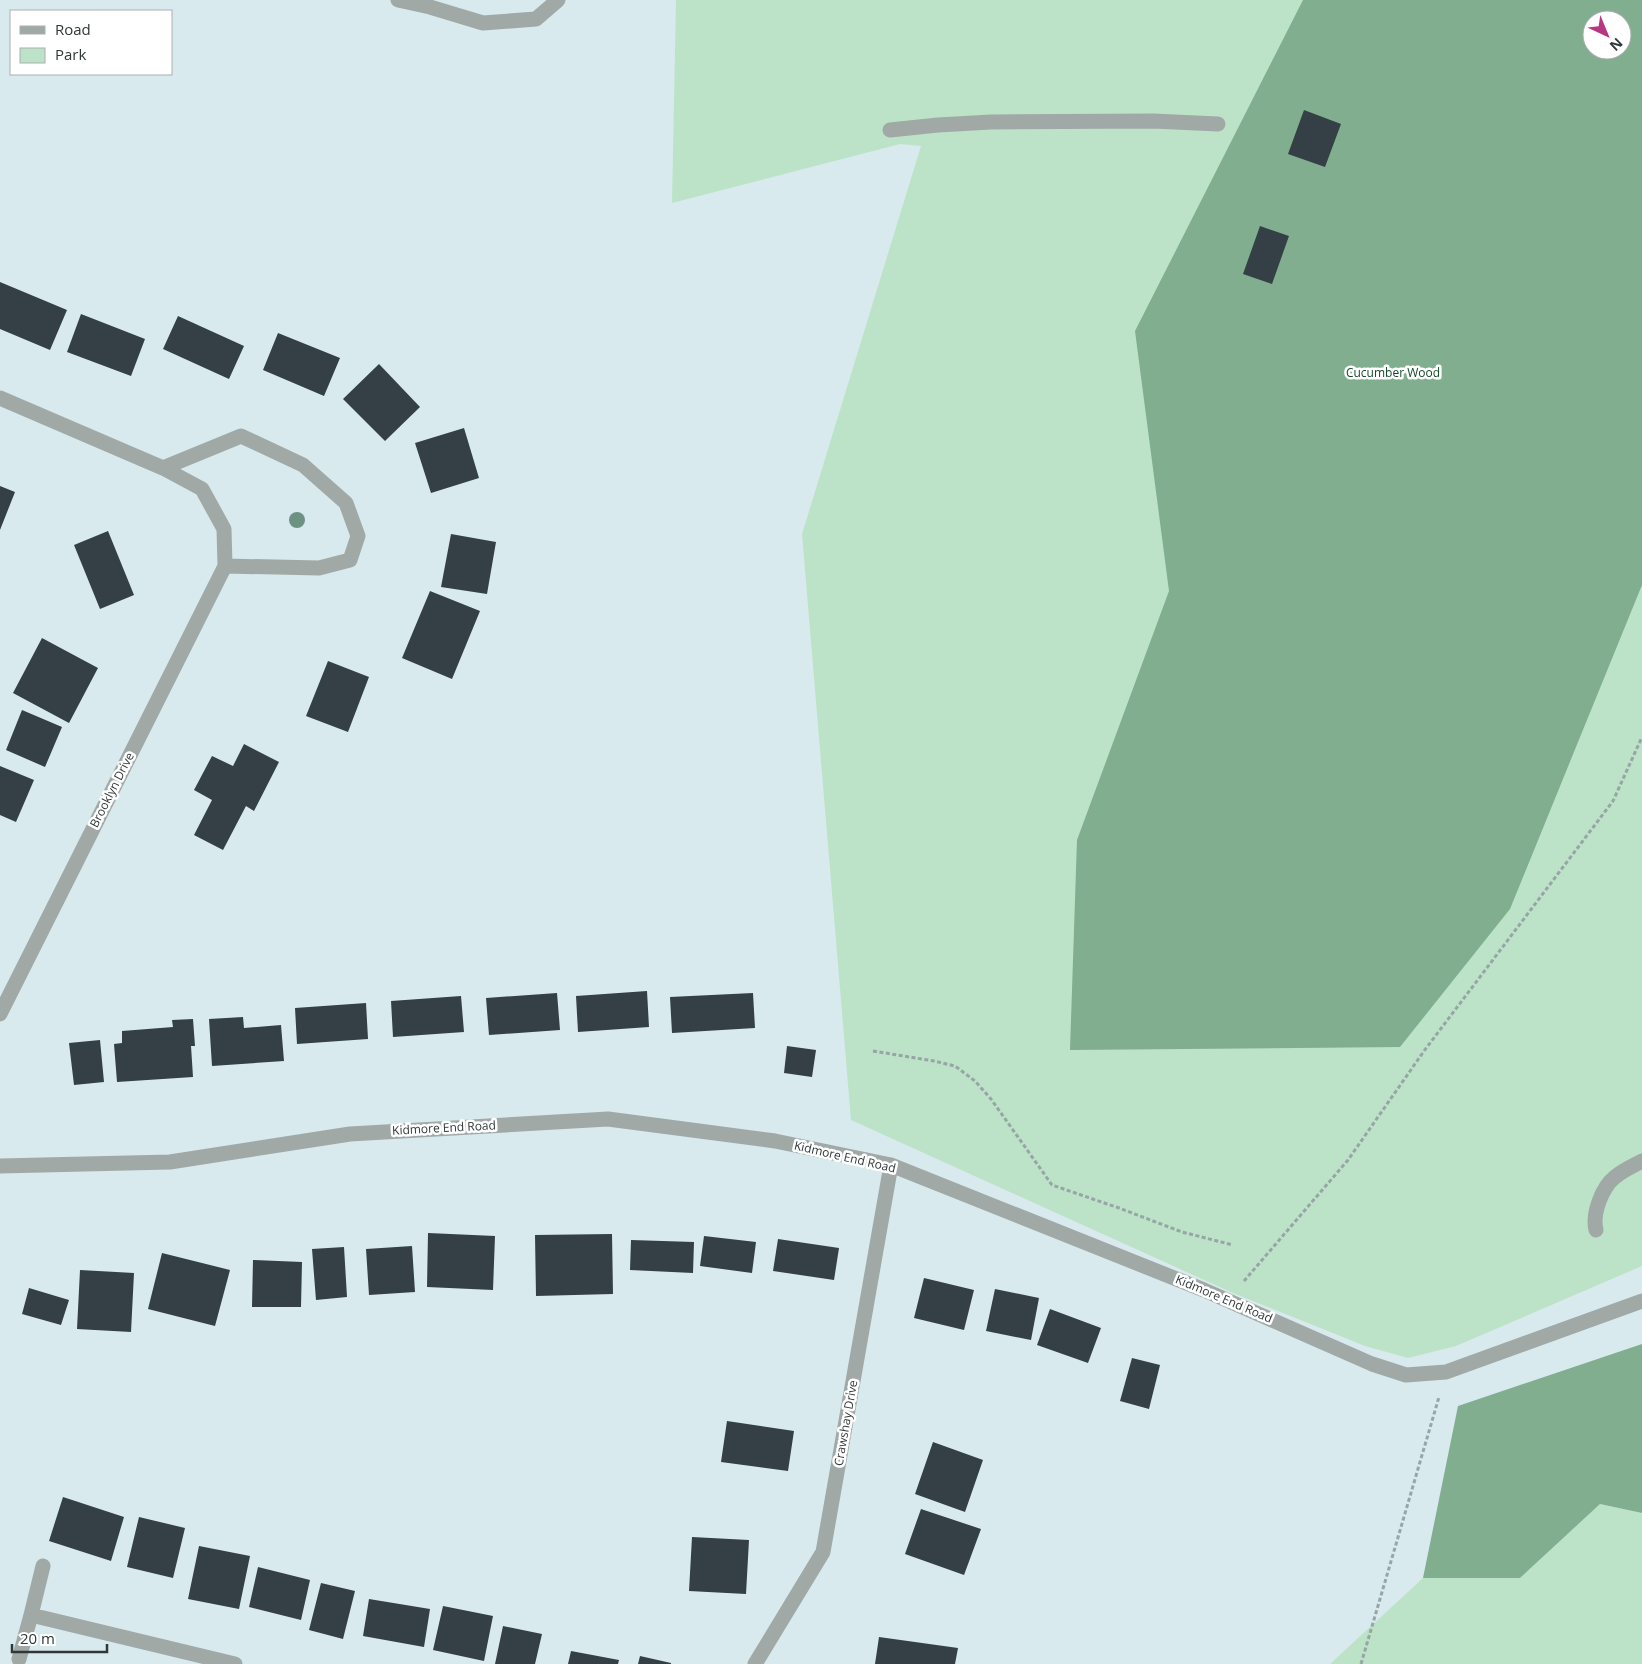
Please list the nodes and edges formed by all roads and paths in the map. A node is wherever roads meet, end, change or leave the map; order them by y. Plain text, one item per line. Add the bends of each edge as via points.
1 (398, 0) edge
2 (558, 0) edge
3 (1218, 124) dead end
4 (890, 130) dead end
5 (0, 398) edge
6 (163, 468) junction
7 (225, 566) junction
8 (1642, 737) edge
9 (0, 1014) edge
10 (873, 1051) dead end
11 (1642, 1161) edge
12 (0, 1166) edge
13 (891, 1166) junction
14 (1596, 1230) dead end
15 (1233, 1245) dead end
16 (1227, 1300) junction
17 (1642, 1301) edge
18 (1446, 1372) junction
19 (43, 1566) dead end
20 (31, 1615) junction
21 (19, 1659) dead end
22 (235, 1664) edge
23 (756, 1664) edge
24 (1361, 1664) edge

1 - 2 street via 483,23 536,19
3 - 4 street via 991,122
5 - 6 street, Brooklyn Drive
6 - 7 street, Brooklyn Drive via 202,489 224,529
6 - 7 street via 241,436 303,465 346,503 358,536 350,560 319,568
7 - 9 street, Brooklyn Drive
8 - 16 path via 1613,802 1424,1051 1348,1160
10 - 15 path via 955,1066 991,1098 1052,1185 1182,1232
11 - 14 street via 1614,1177 1607,1187 1600,1198
12 - 13 street, Kidmore End Road via 170,1162 350,1134 608,1119 775,1141
13 - 16 street, Kidmore End Road
13 - 23 street, Crawshay Drive via 823,1552
16 - 18 street, Kidmore End Road via 1372,1364 1406,1374
17 - 18 street, Kidmore End Road
18 - 24 path
19 - 20 street
20 - 21 street
20 - 22 street

